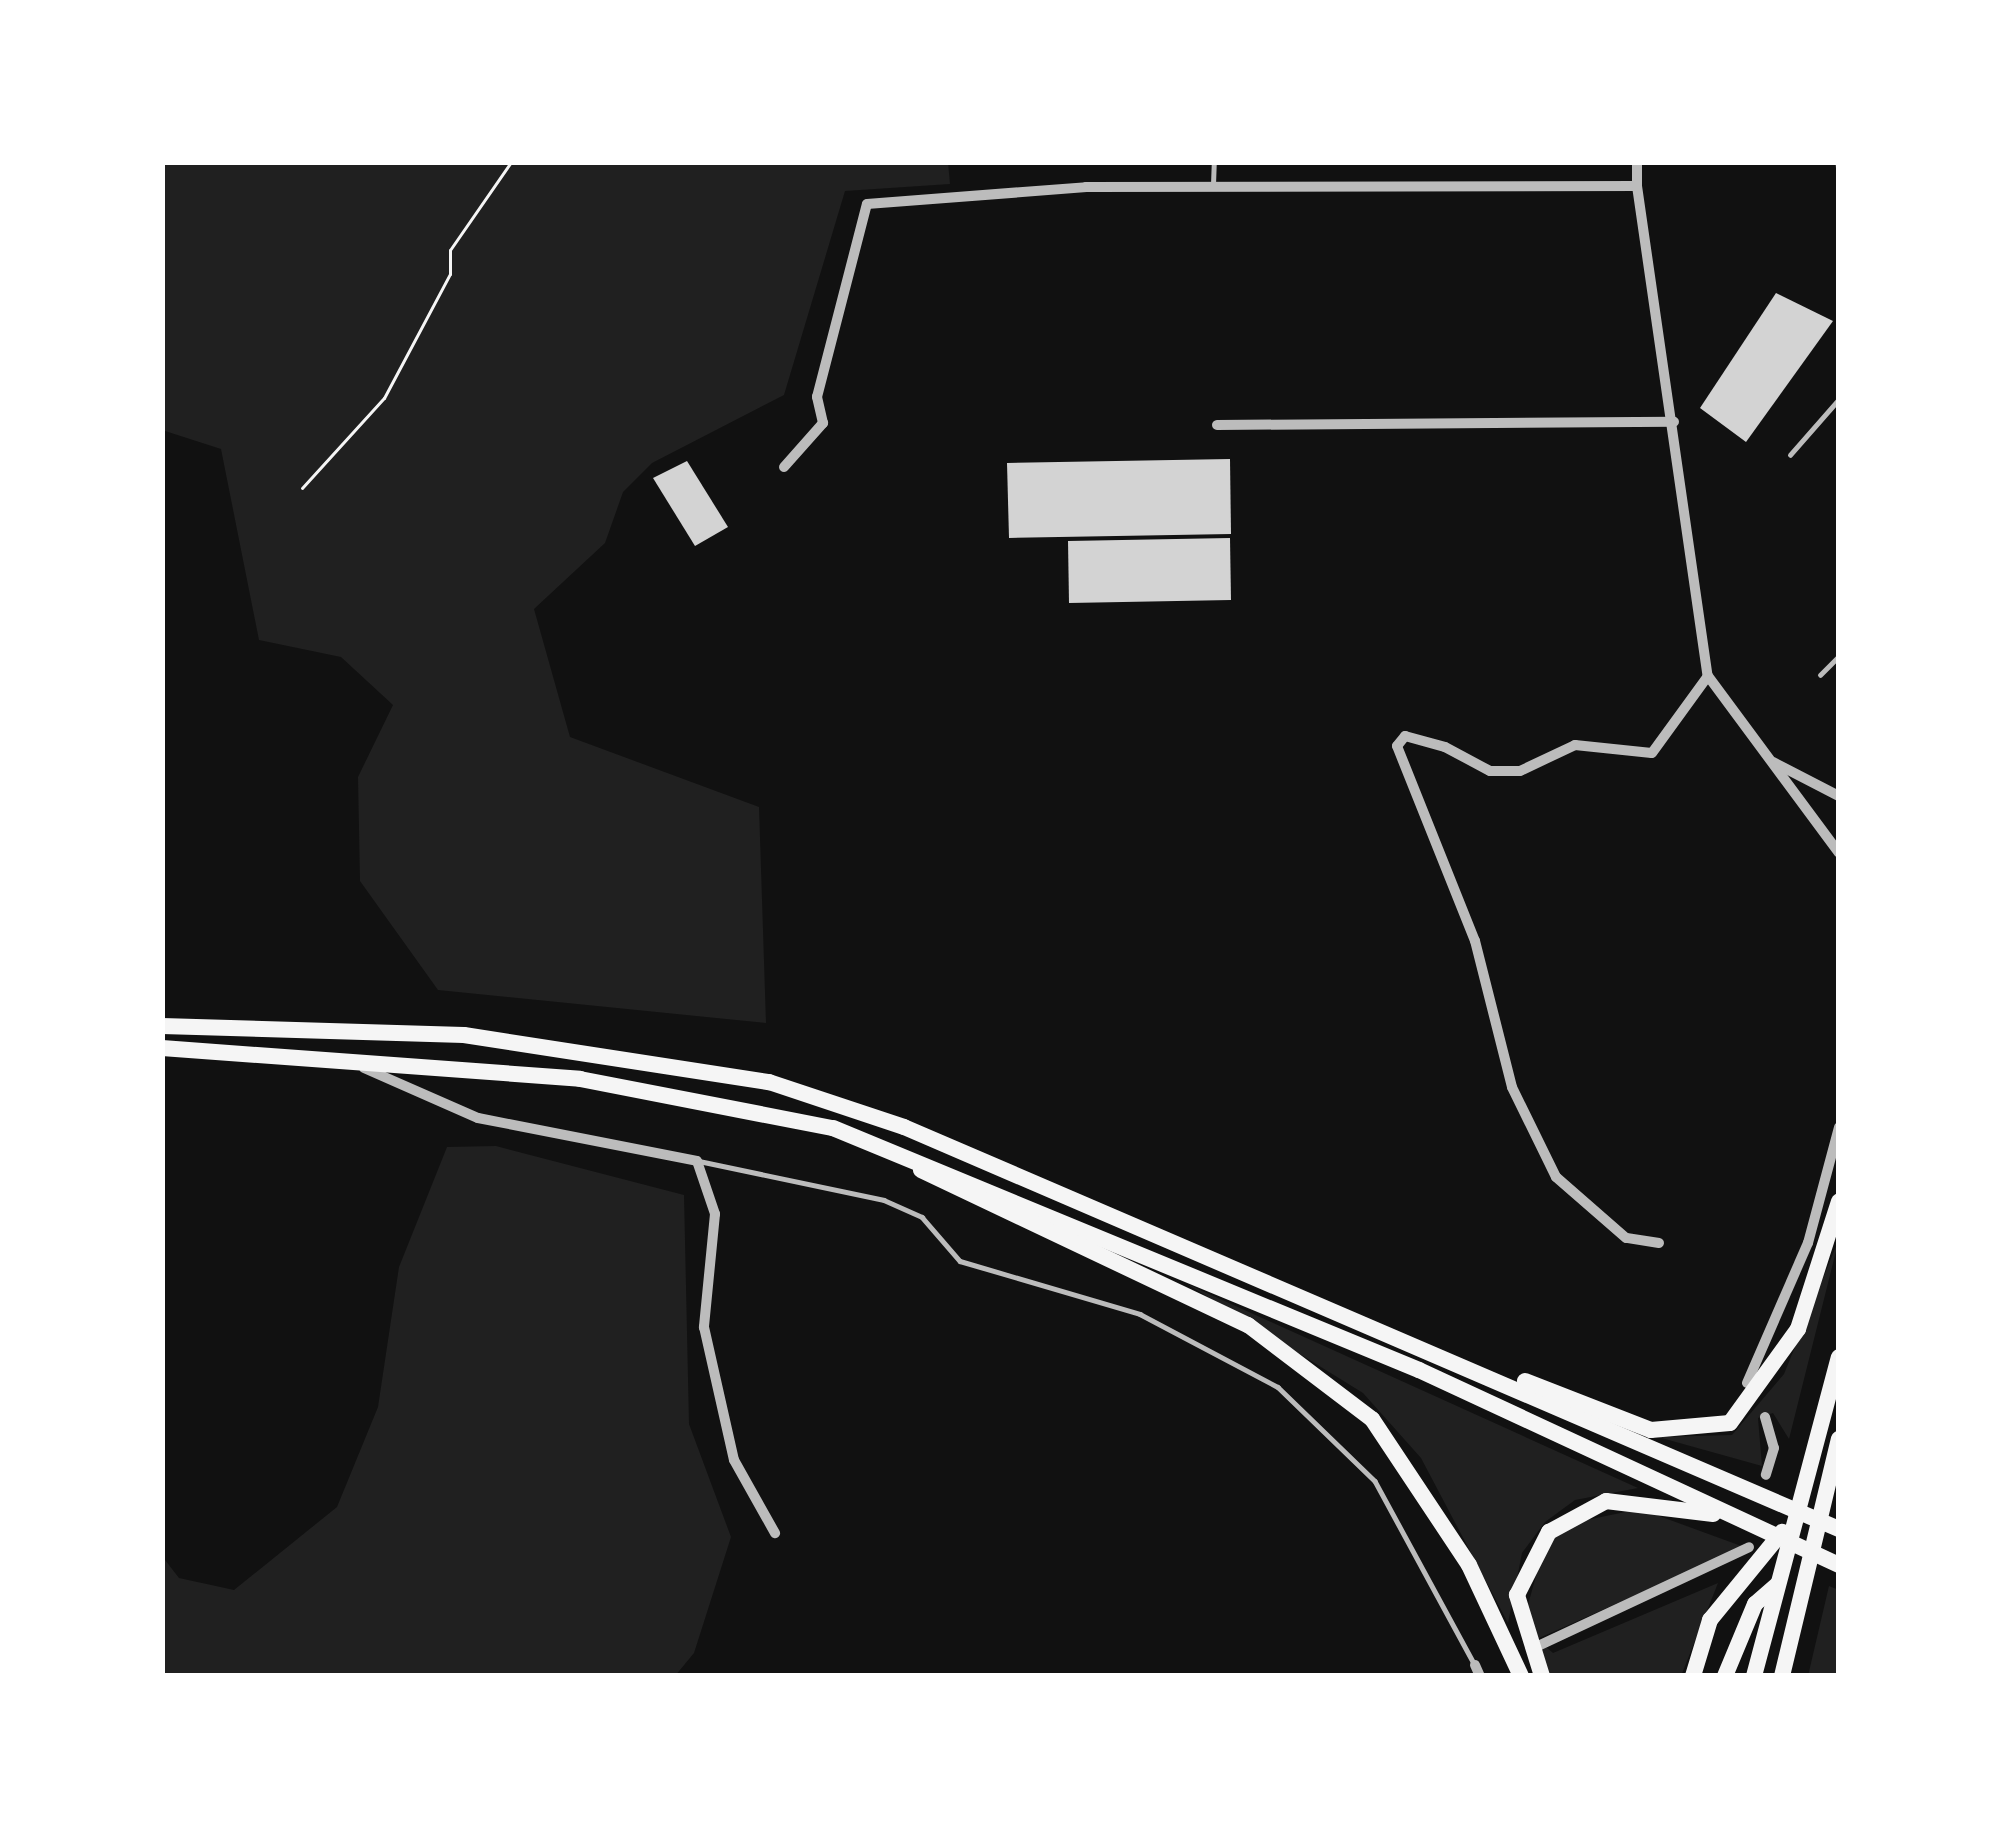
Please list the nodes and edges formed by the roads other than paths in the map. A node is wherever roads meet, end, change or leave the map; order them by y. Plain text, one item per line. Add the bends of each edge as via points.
1 (1214, 162) edge
2 (1637, 162) edge
3 (1838, 162) edge
4 (1839, 174) edge
5 (1213, 185) junction
6 (1637, 186) junction
7 (1839, 399) edge
8 (1674, 422) junction
9 (1217, 424) dead end
10 (1790, 455) dead end
11 (784, 467) dead end
12 (1839, 656) edge
13 (1820, 675) dead end
14 (1708, 676) junction
15 (1768, 760) junction
16 (1839, 796) edge
17 (1839, 853) edge
18 (162, 1026) edge
19 (162, 1048) edge
20 (339, 1057) junction
21 (1839, 1127) edge
22 (833, 1128) junction
23 (697, 1161) junction
24 (1839, 1201) edge
25 (1659, 1243) dead end
26 (1432, 1350) junction
27 (1839, 1357) edge
28 (1747, 1384) dead end
29 (1765, 1417) dead end
30 (1839, 1439) edge
31 (1835, 1469) edge
32 (1766, 1474) dead end
33 (1839, 1498) edge
34 (1744, 1521) junction
35 (1839, 1529) edge
36 (775, 1533) dead end
37 (1749, 1547) dead end
38 (1839, 1564) edge
39 (1779, 1583) junction
40 (1797, 1615) junction
41 (1538, 1646) dead end
42 (1477, 1670) edge
43 (1521, 1676) edge
44 (1541, 1676) edge
45 (1693, 1676) edge
46 (1725, 1676) edge
47 (1754, 1676) edge
48 (1782, 1676) edge
49 (1797, 1676) edge

1 - 5 lane
2 - 6 street
3 - 4 lane
5 - 6 street
5 - 11 street via 867,204 817,397 824,423
6 - 8 street
7 - 10 lane
8 - 9 street
8 - 14 street
12 - 13 lane
14 - 15 street
14 - 25 street via 1652,753 1575,745 1520,771 1490,771 1405,736 1397,746 1475,940 1512,1087 1556,1177 1626,1238
15 - 16 street
15 - 17 street
18 - 26 main road via 464,1035 769,1082 904,1127
19 - 20 main road
20 - 22 main road via 580,1079
20 - 23 street via 478,1118
21 - 28 street via 1808,1243
22 - 34 main road via 1419,1370
22 - 43 main road via 1249,1325 1339,1391 1406,1459
23 - 36 street via 715,1214 704,1327 734,1460
23 - 42 lane via 884,1200 922,1217 960,1262 1140,1314 1278,1387 1375,1481
24 - 26 main road via 1778,1366 1730,1423 1708,1432 1652,1430
26 - 35 main road
27 - 39 main road
29 - 32 street via 1774,1448
30 - 31 main road
31 - 40 main road
33 - 45 main road via 1789,1525 1742,1571 1710,1619
34 - 38 main road
34 - 44 main road via 1652,1501 1575,1511 1525,1564 1517,1595
37 - 41 street
39 - 46 main road via 1755,1604
39 - 47 main road
40 - 48 main road
40 - 49 main road

